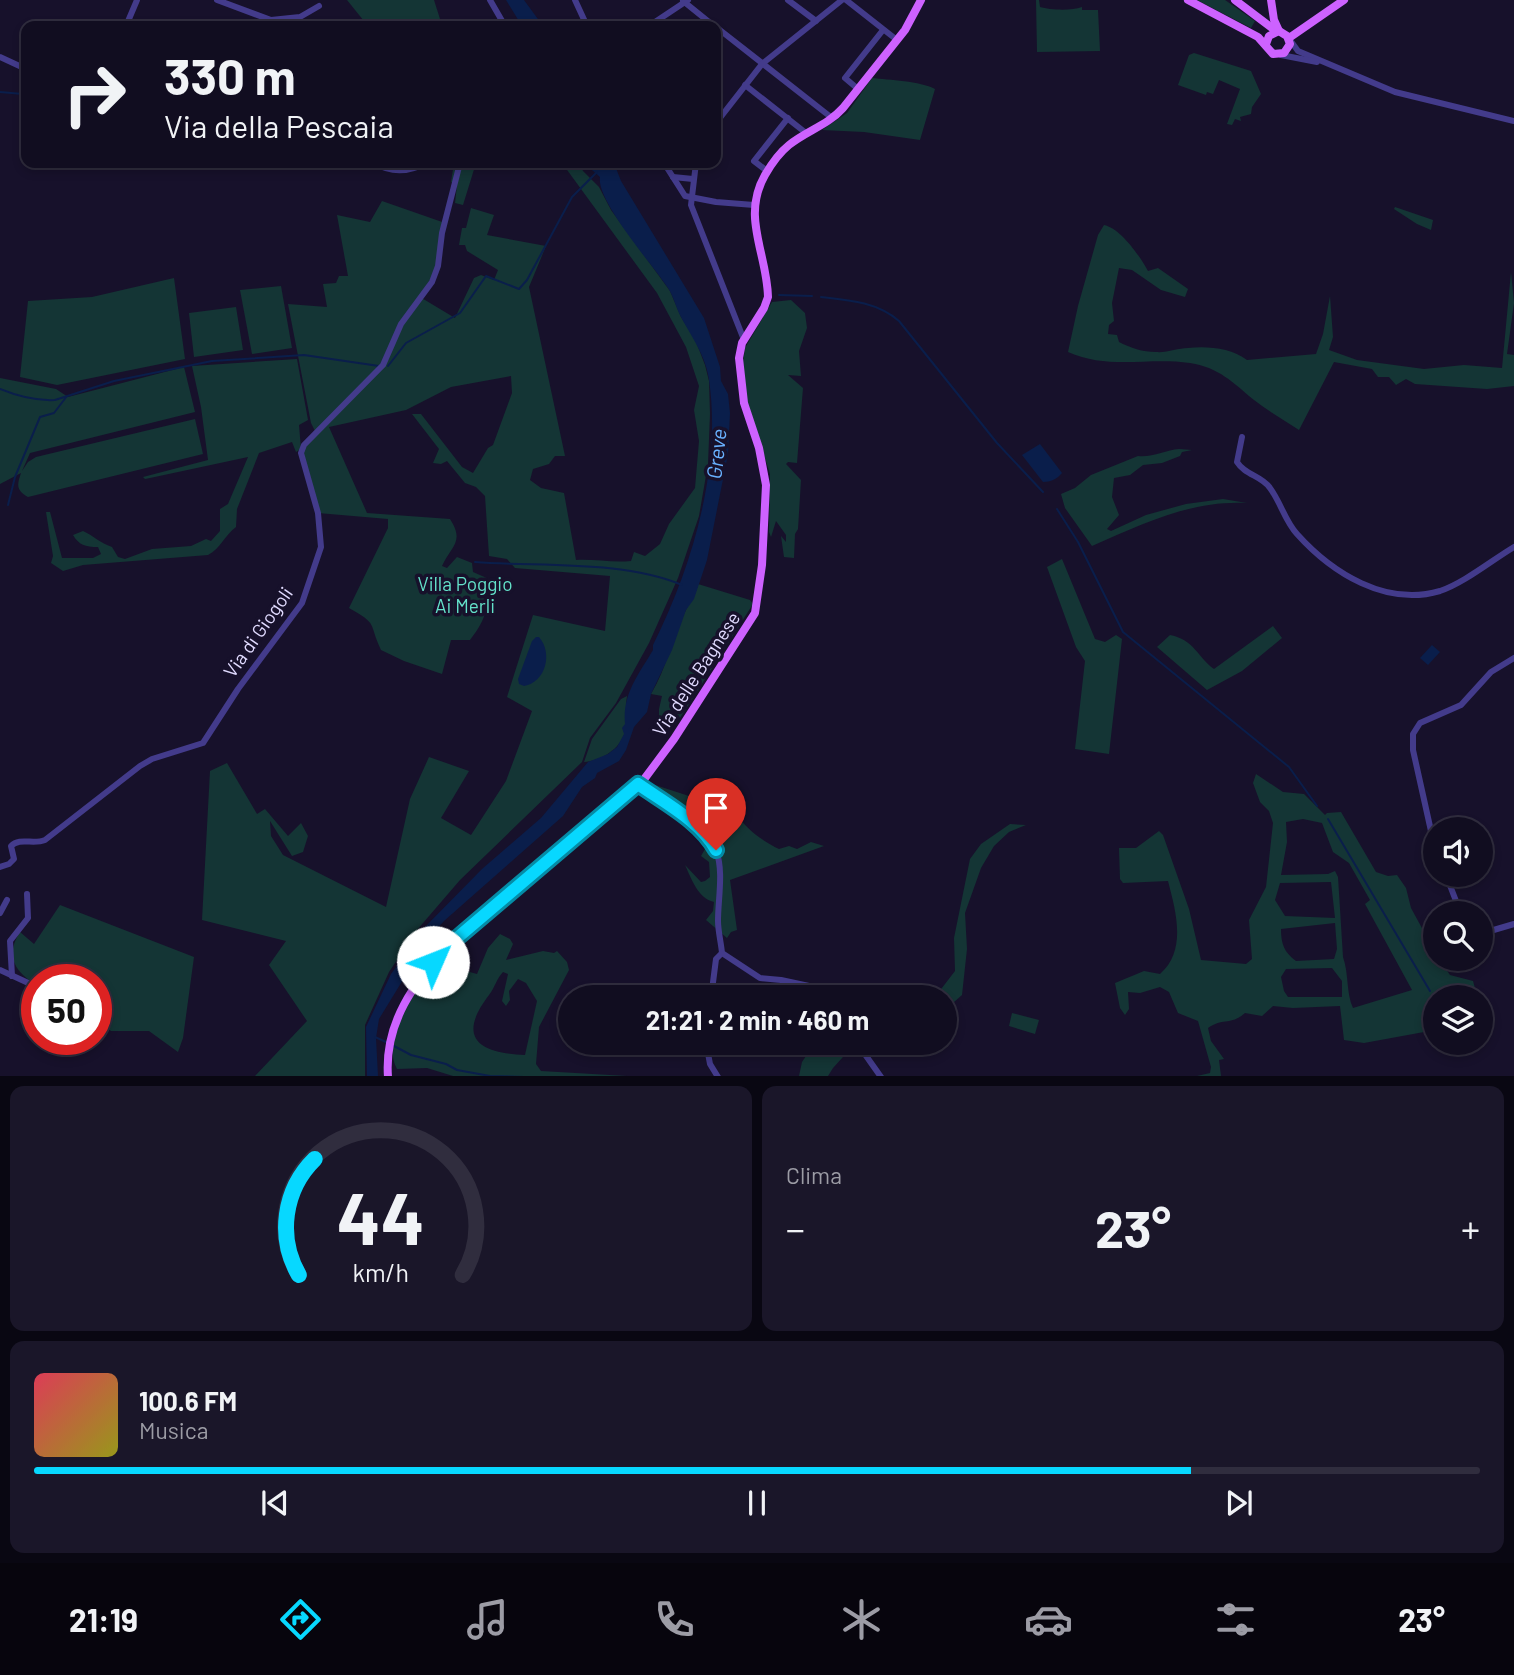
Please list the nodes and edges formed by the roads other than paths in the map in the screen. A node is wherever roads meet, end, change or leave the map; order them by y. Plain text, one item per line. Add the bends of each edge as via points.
1 (137, 0) edge
2 (217, 0) edge
3 (490, 0) edge
4 (575, 0) edge
5 (788, 0) edge
6 (844, 0) edge
7 (921, 0) edge
8 (1188, 0) edge
9 (1235, 0) edge
10 (1271, 0) edge
11 (1344, 0) edge
12 (685, 1) edge
13 (319, 6) dead end
14 (128, 21) edge
15 (502, 21) edge
16 (585, 21) edge
17 (656, 21) edge
18 (708, 21) edge
19 (816, 21) junction
20 (883, 30) junction
21 (1278, 31) junction
22 (722, 33) edge
23 (1289, 39) junction
24 (897, 40) junction
25 (1266, 44) junction
26 (1281, 55) junction
27 (0, 57) edge
28 (762, 64) junction
29 (1328, 65) junction
30 (21, 67) edge
31 (745, 85) junction
32 (858, 89) junction
33 (721, 116) edge
34 (788, 118) junction
35 (832, 118) junction
36 (1514, 121) edge
37 (806, 133) junction
38 (385, 168) edge
39 (415, 168) edge
40 (459, 168) edge
41 (667, 168) edge
42 (695, 168) edge
43 (767, 171) junction
44 (673, 177) junction
45 (693, 179) junction
46 (690, 198) junction
47 (754, 205) junction
48 (744, 340) junction
49 (1242, 438) dead end
50 (1514, 547) edge
51 (1514, 658) edge
52 (638, 784) junction
53 (1428, 817) edge
54 (0, 867) edge
55 (27, 894) dead end
56 (7, 900) dead end
57 (0, 913) edge
58 (1514, 924) edge
59 (1493, 930) edge
60 (722, 953) junction
61 (0, 970) edge
62 (12, 976) junction
63 (21, 980) edge
64 (713, 985) edge
65 (804, 985) edge
66 (708, 1055) edge
67 (866, 1055) edge
68 (388, 1076) edge
69 (718, 1076) edge
70 (881, 1076) edge

1 - 14 street
2 - 13 street via 271,20 300,17
3 - 15 street
4 - 16 street
5 - 19 street
6 - 19 street
6 - 20 street
7 - 24 main road, Via delle Bagnese
8 - 25 main road
9 - 21 main road
10 - 21 main road
11 - 23 main road
12 - 17 street
12 - 18 street
19 - 28 street
20 - 24 street
20 - 32 street via 845,78
21 - 23 main road
21 - 25 main road
22 - 28 street
23 - 26 main road via 1289,48
23 - 29 street via 1298,51
24 - 32 main road, Via delle Bagnese
25 - 26 main road via 1271,53
26 - 29 street
27 - 30 street
28 - 31 street
28 - 35 street
29 - 36 street via 1395,92
31 - 33 street
31 - 34 street
32 - 35 main road, Via delle Bagnese
34 - 37 street
34 - 43 street via 754,161
35 - 37 main road, Via delle Bagnese
37 - 43 main road, Via delle Bagnese via 783,150
38 - 39 street
40 - 54 street, Via di Giogoli via 432,282 401,324 383,365 301,453 318,513 321,547 297,610 203,743 140,766 45,840 13,843 15,859
41 - 44 street
42 - 45 street
43 - 47 main road, Via delle Bagnese
44 - 45 street
44 - 46 street
45 - 46 street
46 - 47 street
46 - 48 street
47 - 48 main road, Via delle Bagnese via 768,297
48 - 52 main road, Via delle Bagnese via 739,350 740,383 766,485 757,605 669,746
49 - 50 street via 1237,462 1241,469 1269,485 1297,534 1368,588 1438,592
51 - 53 street via 1491,672 1461,705 1415,728 1413,750
52 - 60 street via 695,825 716,850
52 - 68 main road, Via delle Bagnese via 433,962 394,1024 387,1049
55 - 62 street via 28,918 10,941
56 - 57 street
58 - 59 street
60 - 64 street via 716,959
60 - 65 street via 760,978
61 - 62 street
62 - 63 street
66 - 69 street
67 - 70 street

